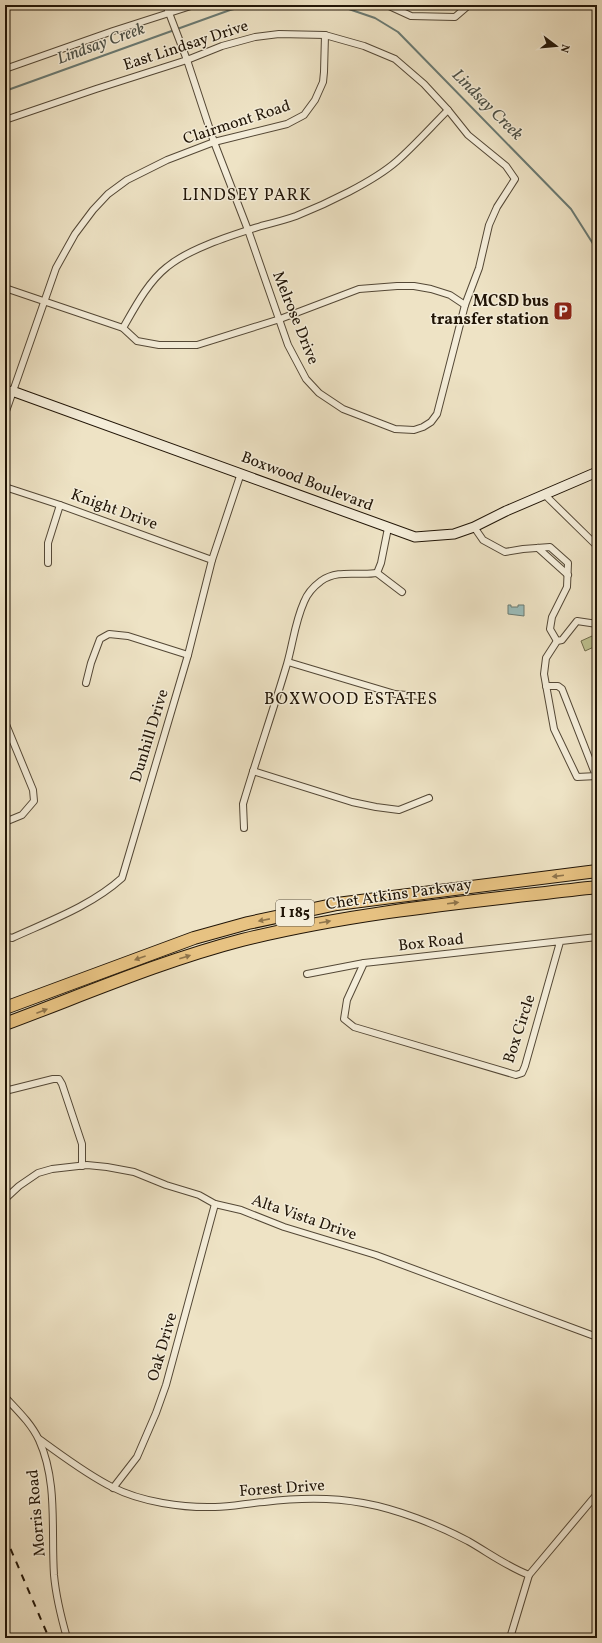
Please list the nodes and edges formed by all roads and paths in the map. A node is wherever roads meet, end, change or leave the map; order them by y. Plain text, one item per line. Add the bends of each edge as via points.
1 (166, 5) edge
2 (194, 5) edge
3 (387, 5) edge
4 (469, 5) edge
5 (169, 13) junction
6 (325, 35) junction
7 (187, 60) junction
8 (5, 69) edge
9 (448, 110) junction
10 (5, 120) edge
11 (214, 142) junction
12 (513, 183) joint
13 (248, 230) junction
14 (5, 288) edge
15 (45, 302) junction
16 (465, 305) junction
17 (280, 319) junction
18 (123, 328) junction
19 (8, 390) edge
20 (5, 414) edge
21 (597, 472) edge
22 (240, 473) junction
23 (5, 487) edge
24 (544, 494) junction
25 (60, 505) junction
26 (474, 527) junction
27 (388, 528) junction
28 (597, 546) edge
29 (538, 548) junction
30 (561, 556) junction
31 (212, 560) junction
32 (48, 563) dead end
33 (555, 563) junction
34 (377, 573) junction
35 (568, 575) junction
36 (402, 592) dead end
37 (597, 624) edge
38 (557, 641) junction
39 (188, 655) junction
40 (288, 662) junction
41 (86, 683) dead end
42 (546, 686) junction
43 (419, 696) dead end
44 (5, 722) edge
45 (253, 771) junction
46 (596, 776) edge
47 (430, 798) dead end
48 (5, 822) edge
49 (244, 828) dead end
50 (597, 871) edge
51 (597, 887) edge
52 (5, 936) edge
53 (597, 937) edge
54 (560, 942) junction
55 (364, 963) junction
56 (307, 974) dead end
57 (5, 1008) edge
58 (5, 1024) edge
59 (5, 1091) edge
60 (82, 1166) junction
61 (5, 1199) edge
62 (215, 1204) junction
63 (597, 1338) edge
64 (5, 1397) edge
65 (39, 1439) junction
66 (113, 1488) junction
67 (597, 1494) edge
68 (528, 1575) junction
69 (67, 1638) edge
70 (510, 1638) edge

1 - 5 street, Melrose Drive
2 - 5 street
3 - 4 street via 411,16 444,17 454,17
5 - 7 street, Melrose Drive
5 - 8 street
6 - 7 street, East Lindsay Drive via 279,34 255,37 222,46
6 - 9 street, East Lindsay Drive via 364,46 394,59 424,84
6 - 11 street, Clairmont Road via 323,82 315,100 304,115 287,124
7 - 10 street, East Lindsay Drive
7 - 11 street, Melrose Drive
9 - 12 street, East Lindsay Drive via 468,135 506,166 515,179
9 - 13 street via 395,162 371,178 295,216
11 - 13 street, Melrose Drive
11 - 15 street, Clairmont Road via 167,160 127,180 108,194 75,234 56,268
12 - 16 street, Melrose Drive via 497,207
13 - 17 street, Melrose Drive
13 - 18 street via 196,250 166,267 141,298
14 - 15 street
15 - 18 street
15 - 19 street, Clairmont Road
16 - 17 street via 450,295 414,286 360,289
16 - 17 street, Melrose Drive via 437,414 423,428 414,430 395,429 361,417 319,393 298,365 288,345
17 - 18 street via 211,342 179,346 137,341
19 - 20 street, Clairmont Road
19 - 22 street, Boxwood Boulevard
21 - 24 street, Boxwood Boulevard
22 - 27 street, Boxwood Boulevard
22 - 31 street, Dunhill Drive
23 - 25 street, Knight Drive
24 - 26 street, Boxwood Boulevard
24 - 28 street
25 - 31 street, Knight Drive
25 - 32 street via 48,543
26 - 27 street, Boxwood Boulevard via 454,534 415,537
26 - 29 street via 483,540 505,552
27 - 34 street
29 - 30 street via 550,547
29 - 33 street
30 - 33 street
30 - 35 street via 568,563
31 - 39 street, Dunhill Drive
33 - 35 street
34 - 36 street
34 - 40 street via 330,576 314,587 303,603 297,620
35 - 38 street via 567,587 552,617 550,629
37 - 38 street via 577,621 562,640
38 - 42 street via 546,658
39 - 41 street via 128,636 109,634 100,639
39 - 52 street, Dunhill Drive via 122,878 110,889 65,914 12,938
40 - 43 street via 395,694
40 - 45 street
42 - 46 street via 558,686 562,689
42 - 46 street via 554,729 577,778
44 - 48 street via 33,790 34,802 22,815
45 - 47 street via 352,802 384,808 399,810
45 - 49 street via 243,804
50 -> 57 highway, Chet Atkins Parkway / I 185 via 337,904 248,923 194,938
58 -> 51 highway, Chet Atkins Parkway / I 185 via 160,966 241,941 299,927 374,913
53 - 54 street, Box Road
54 - 55 street, Box Road
54 - 55 street, Box Circle via 526,1066 522,1073 516,1075 354,1027 344,1019 347,1000
55 - 56 street, Box Road
59 - 60 street via 59,1079 82,1144
60 - 61 street, Alta Vista Drive via 38,1173
60 - 62 street, Alta Vista Drive via 134,1172 199,1195
62 - 63 street, Alta Vista Drive via 241,1210 284,1227 376,1255
62 - 66 street, Oak Drive via 166,1385 156,1413 137,1457
64 - 65 street, Morris Road via 25,1418
65 - 66 street, Forest Drive via 79,1468
65 - 69 street, Morris Road via 50,1473 54,1575 58,1609
66 - 68 street, Forest Drive via 159,1502 215,1507 337,1498 365,1503 437,1527 466,1540 511,1568
67 - 68 street
68 - 70 street

